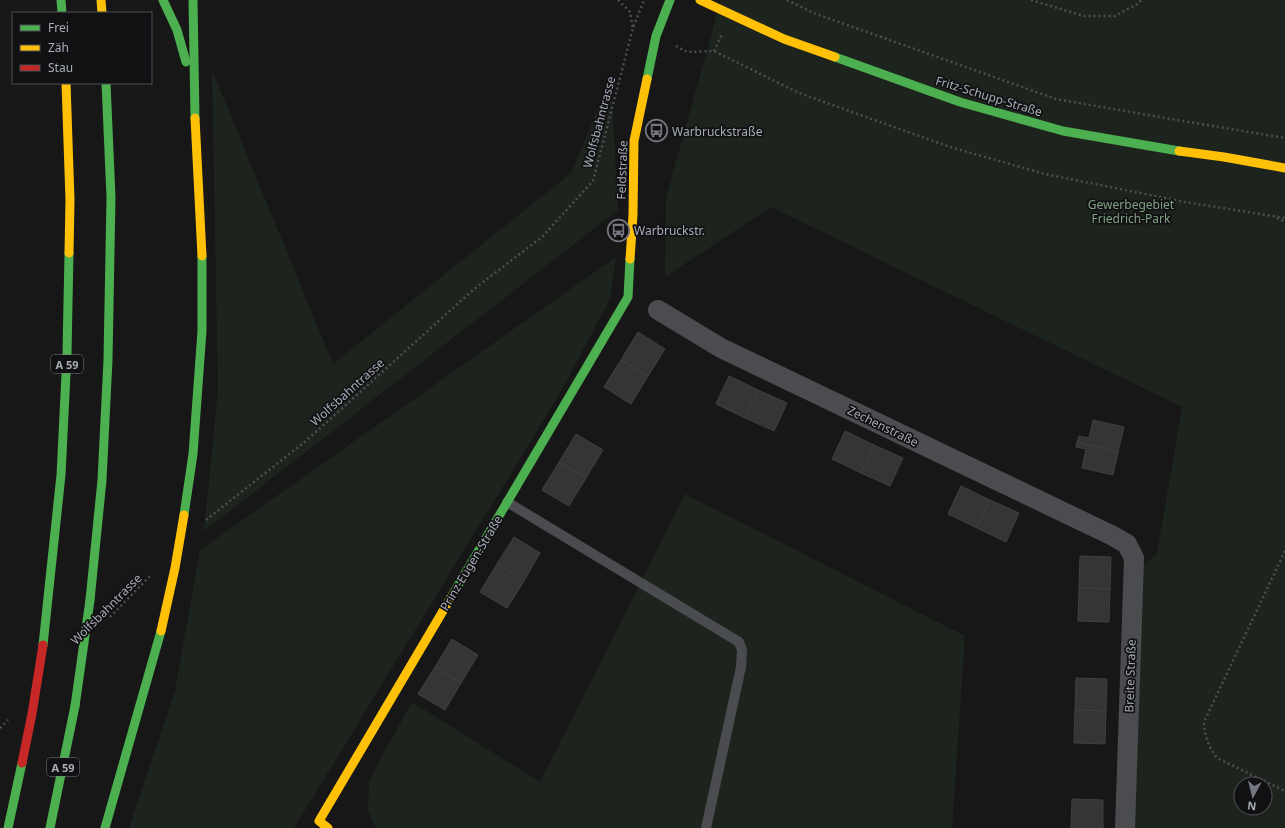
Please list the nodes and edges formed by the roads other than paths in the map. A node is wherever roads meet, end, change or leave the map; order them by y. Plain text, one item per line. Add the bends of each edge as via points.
1 (61, 0) edge
2 (101, 0) edge
3 (163, 0) edge
4 (193, 0) edge
5 (670, 0) edge
6 (700, 0) edge
7 (62, 12) edge
8 (102, 12) edge
9 (66, 84) edge
10 (106, 84) edge
11 (194, 98) junction
12 (1285, 168) edge
13 (628, 298) joint
14 (658, 310) dead end
15 (507, 502) junction
16 (1111, 535) joint
17 (321, 826) edge
18 (8, 828) edge
19 (50, 828) edge
20 (105, 828) edge
21 (706, 828) edge
22 (1125, 828) edge

1 - 7 main road
2 - 8 main road
3 - 11 main road via 182,44
4 - 11 main road
5 - 13 main road, Feldstraße via 656,36 634,141
6 - 12 main road, Fritz-Schupp-Straße via 784,39 967,104 1063,131
9 - 18 main road, A 59, bridge via 70,200 67,354 61,475 32,714
10 - 19 main road, A 59, bridge via 111,197 108,360 102,480 90,600 75,706
11 - 20 main road, bridge via 202,254 202,331 193,454 175,568 161,631
13 - 15 main road, Prinz-Eugen-Straße
14 - 16 street, Zechenstraße via 721,348
15 - 17 main road, Prinz-Eugen-Straße
15 - 21 lane via 739,642 742,650 741,668
16 - 22 street, Breite Straße via 1127,544 1134,558

